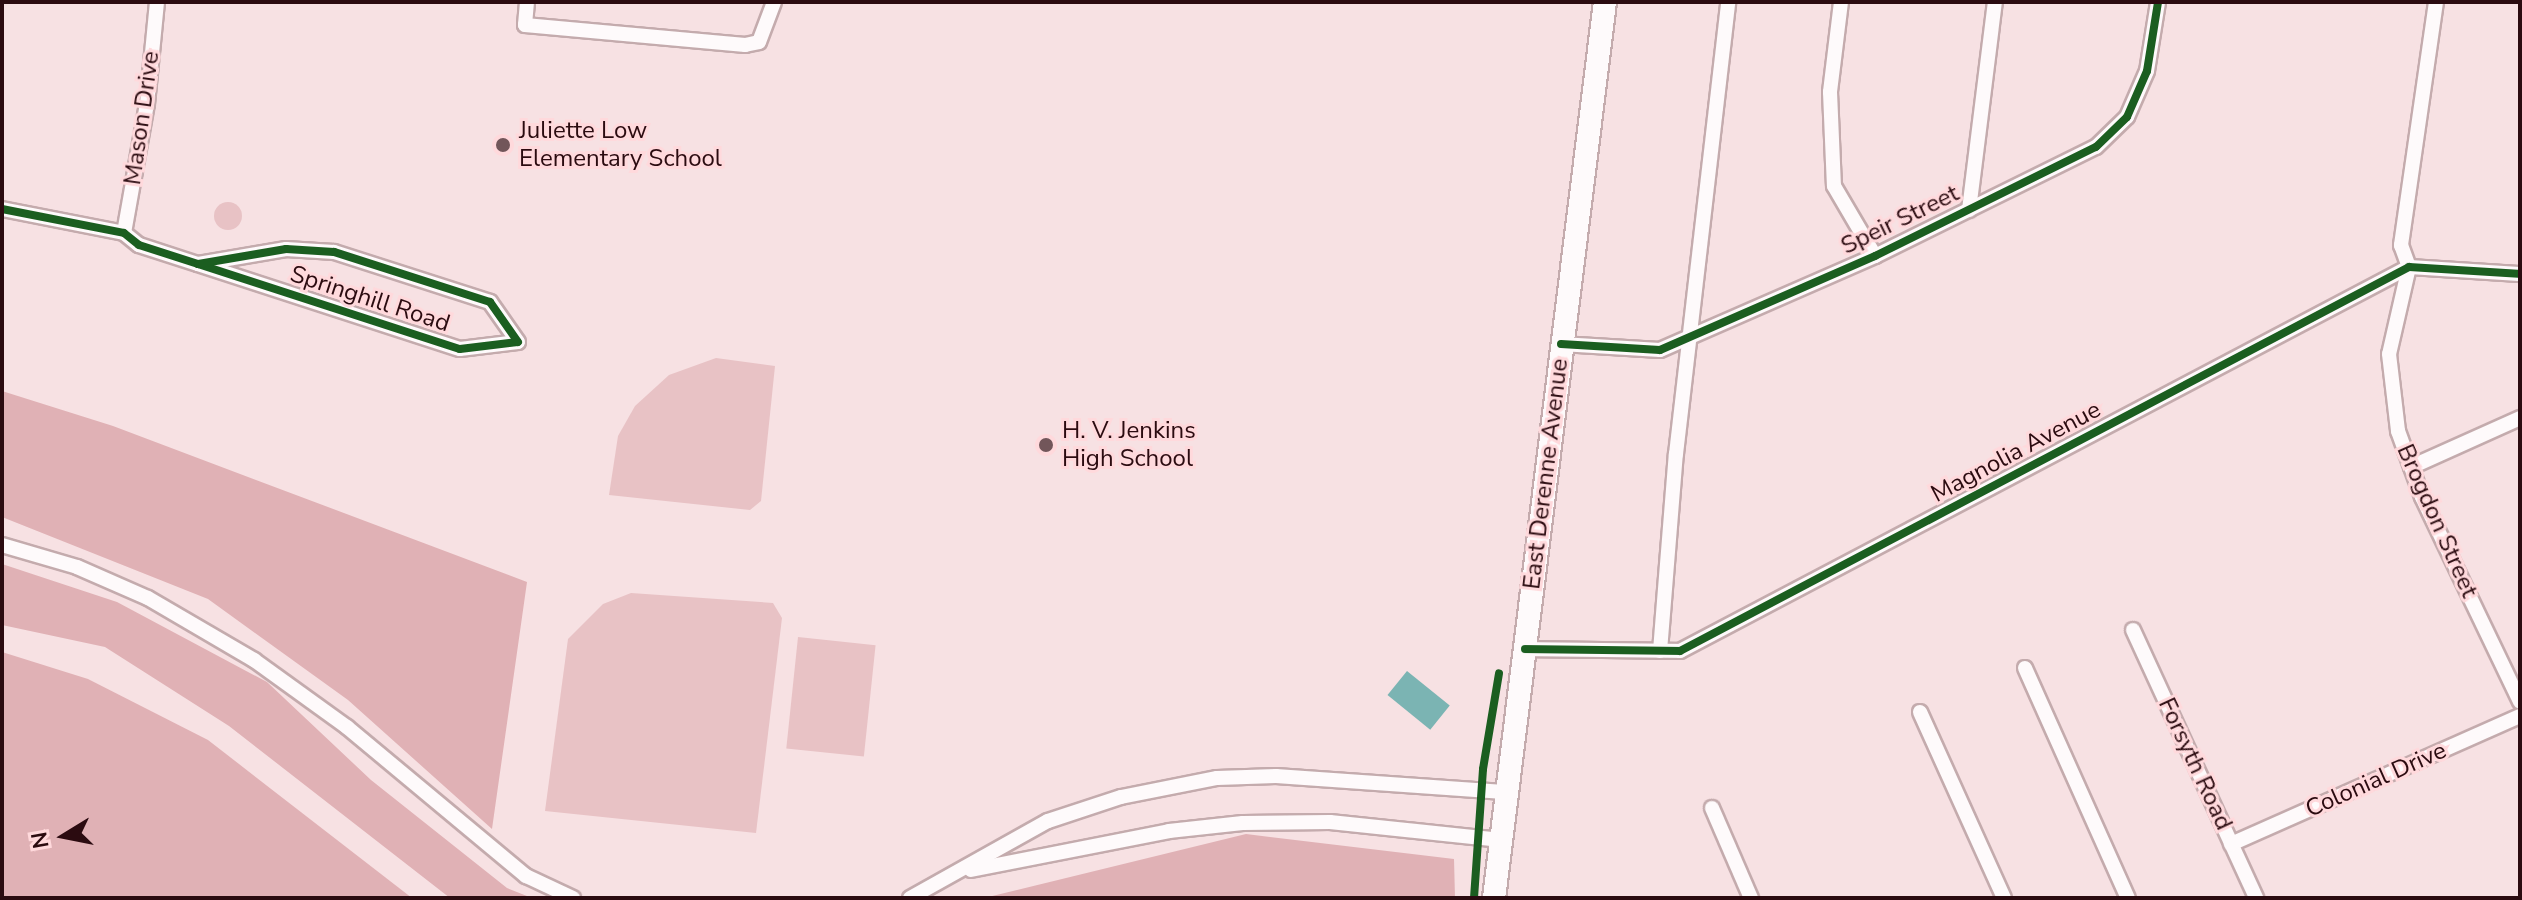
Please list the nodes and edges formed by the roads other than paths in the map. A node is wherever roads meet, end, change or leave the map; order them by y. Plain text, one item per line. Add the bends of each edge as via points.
1 (157, 2) edge
2 (527, 2) edge
3 (1605, 2) edge
4 (1728, 2) edge
5 (1841, 2) edge
6 (1995, 2) edge
7 (2158, 2) edge
8 (2436, 2) edge
9 (772, 9) edge
10 (2, 209) edge
11 (1969, 210) junction
12 (124, 233) junction
13 (1875, 256) junction
14 (198, 264) junction
15 (2409, 267) junction
16 (2520, 274) edge
17 (1693, 336) junction
18 (1561, 344) junction
19 (2520, 418) edge
20 (2411, 467) junction
21 (2, 545) edge
22 (2133, 630) dead end
23 (1525, 649) junction
24 (1660, 651) junction
25 (2025, 668) dead end
26 (2520, 702) edge
27 (1920, 712) dead end
28 (2520, 716) edge
29 (1507, 792) junction
30 (1712, 808) dead end
31 (1501, 840) junction
32 (2231, 844) junction
33 (966, 870) junction
34 (573, 898) edge
35 (910, 898) edge
36 (1494, 898) edge
37 (1751, 898) edge
38 (2004, 898) edge
39 (2128, 898) edge
40 (2256, 898) edge

1 - 12 street, Mason Drive via 147,104
2 - 9 street via 525,25 745,45 759,42
3 - 18 main road, East Derenne Avenue
4 - 17 street
5 - 13 street via 1830,92 1834,186
6 - 11 street
7 - 11 street, Speir Street via 2147,71 2127,117 2096,147
8 - 15 street, Brogdon Street via 2401,245
10 - 12 street, Springhill Road
11 - 13 street, Speir Street
12 - 14 street, Springhill Road via 139,245
13 - 17 street, Speir Street
14 - 14 street, Springhill Road via 460,349 518,342 490,302 334,252 286,249
15 - 16 street
15 - 20 street, Brogdon Street via 2389,354 2398,431
15 - 24 street, Magnolia Avenue via 1680,651
17 - 18 street, Speir Street via 1660,350
17 - 24 street via 1676,454
18 - 23 main road, East Derenne Avenue
19 - 20 street
20 - 26 street, Brogdon Street
21 - 34 street via 77,567 148,598 254,660 347,727 526,876
22 - 32 street, Forsyth Road
23 - 24 street, Magnolia Avenue
23 - 29 main road, East Derenne Avenue
25 - 39 street
27 - 38 street
28 - 32 street, Colonial Drive
29 - 31 main road, East Derenne Avenue
29 - 33 street via 1276,776 1217,778 1121,797 1048,821
30 - 37 street
31 - 33 street via 1330,822 1243,823 1169,831
31 - 36 main road, East Derenne Avenue
32 - 40 street, Forsyth Road
33 - 35 street

